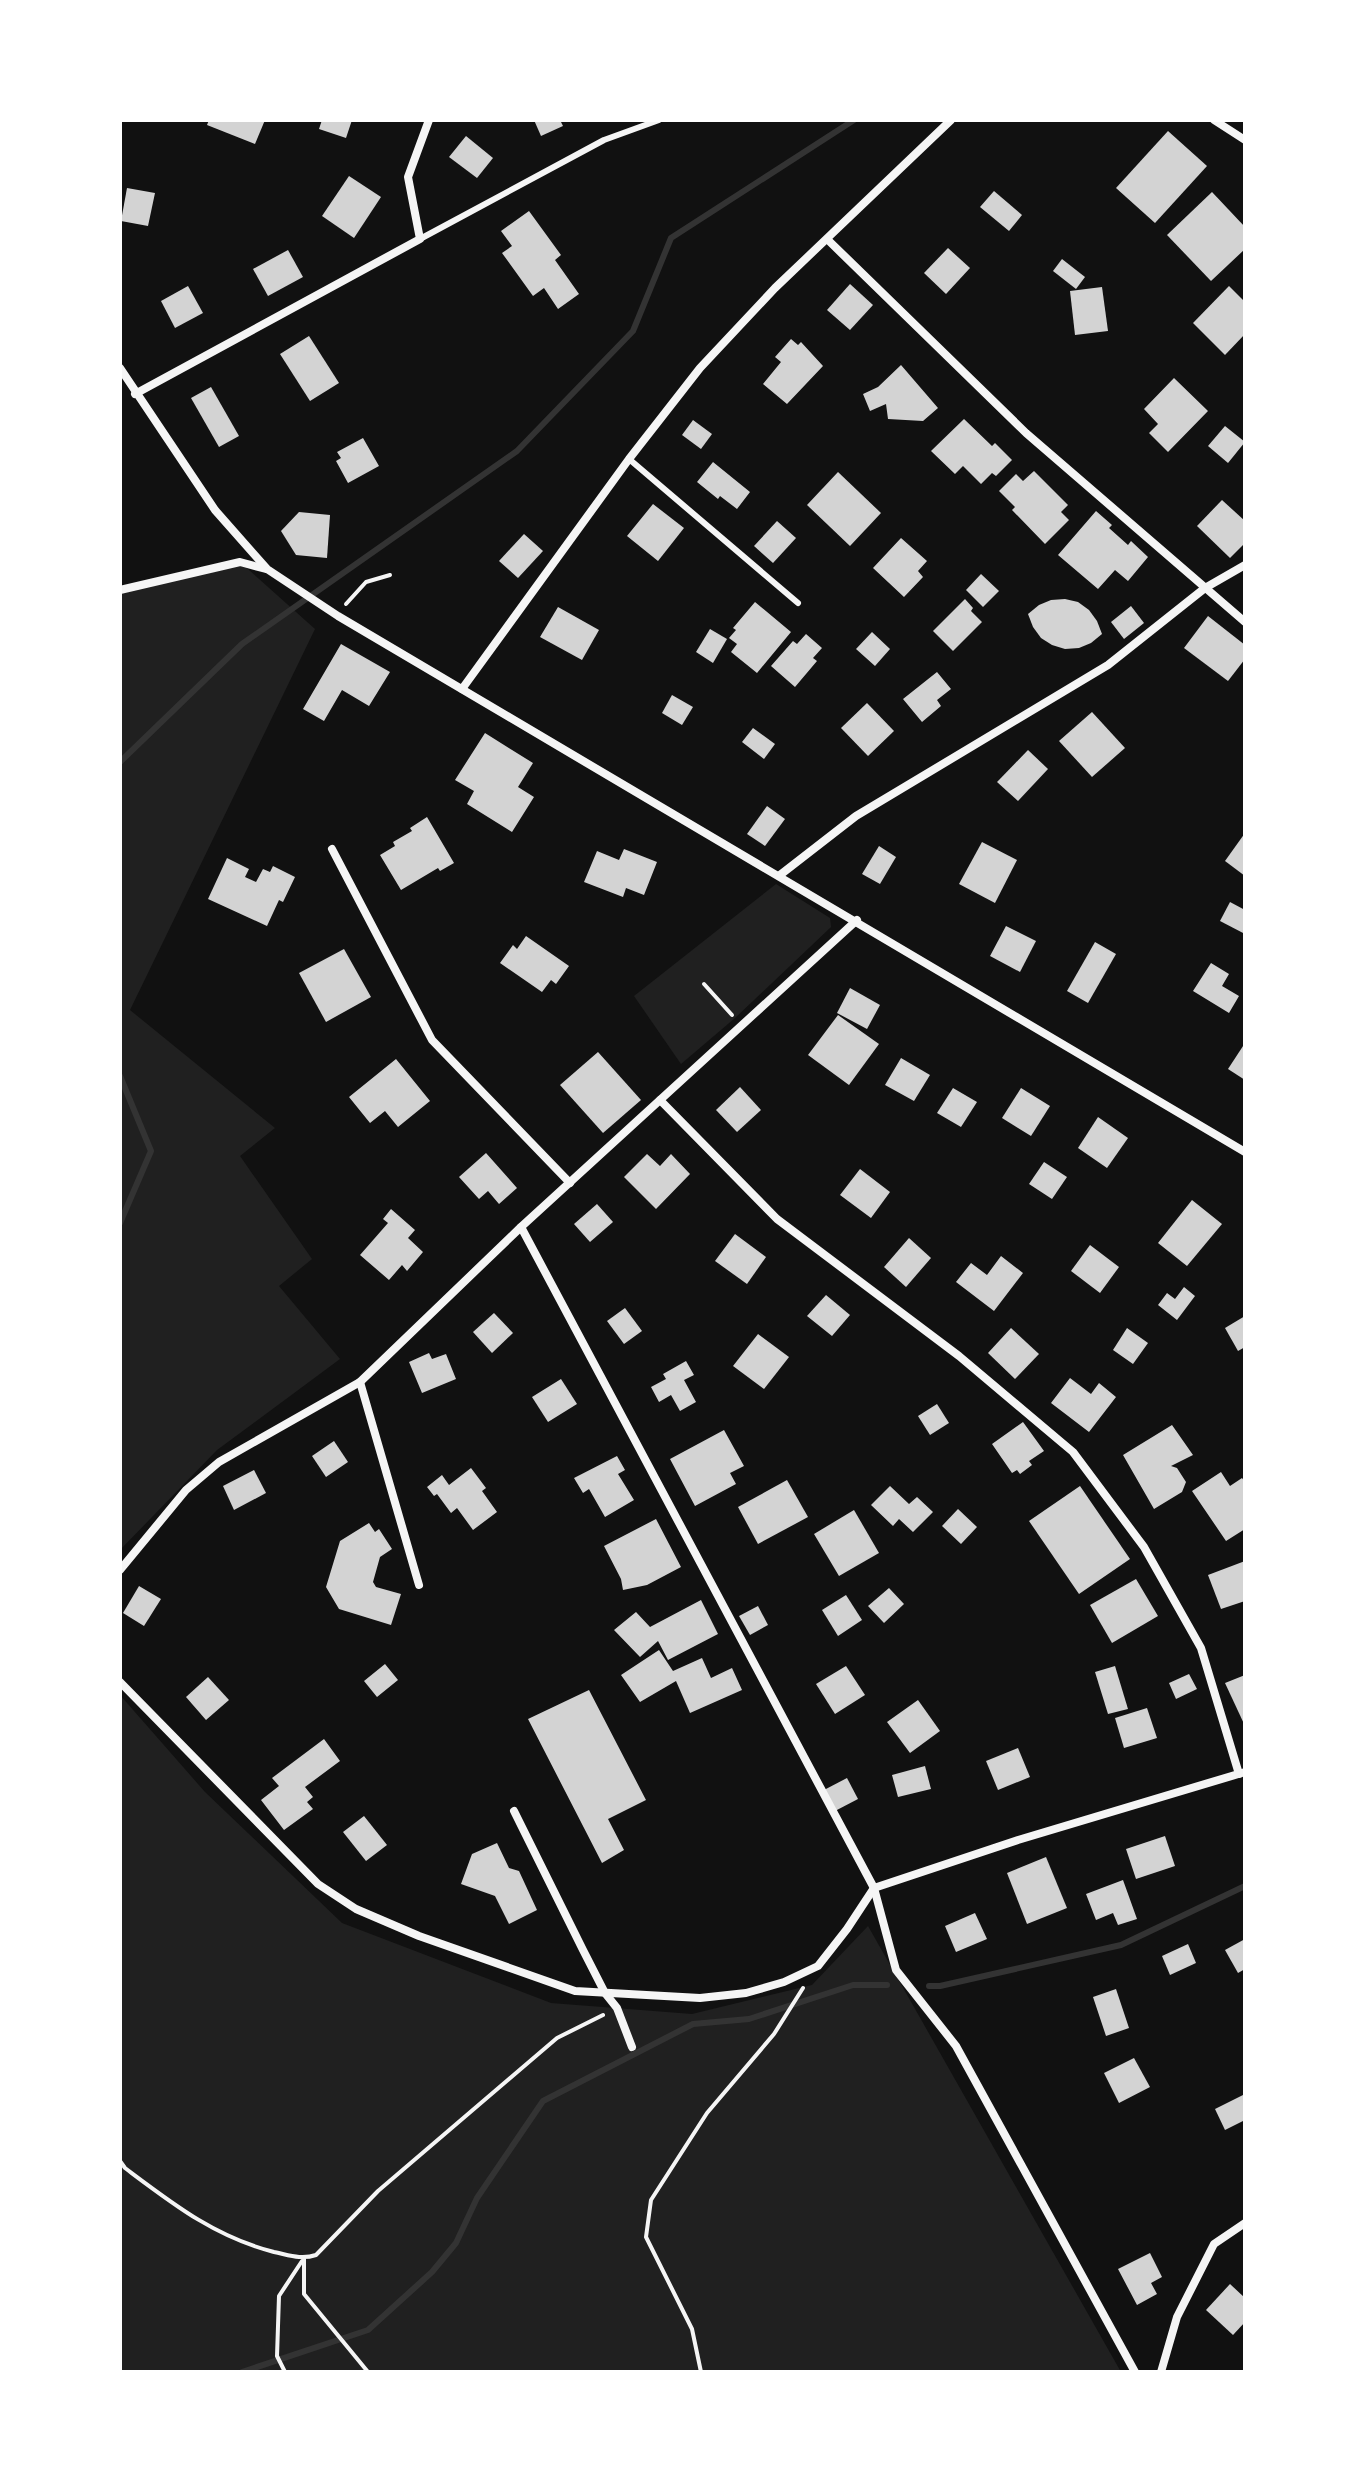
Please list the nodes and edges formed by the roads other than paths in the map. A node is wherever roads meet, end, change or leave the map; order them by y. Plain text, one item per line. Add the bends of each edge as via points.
1 (429, 120) edge
2 (659, 120) edge
3 (951, 120) edge
4 (1214, 120) edge
5 (1245, 140) edge
6 (420, 239) junction
7 (828, 240) junction
8 (120, 368) edge
9 (135, 394) junction
10 (629, 459) junction
11 (1245, 565) edge
12 (267, 569) junction
13 (1205, 588) junction
14 (120, 590) edge
15 (798, 603) dead end
16 (1245, 622) edge
17 (462, 689) junction
18 (332, 849) dead end
19 (780, 875) junction
20 (857, 920) junction
21 (660, 1100) junction
22 (1245, 1152) edge
23 (570, 1183) junction
24 (521, 1227) junction
25 (360, 1382) junction
26 (120, 1570) edge
27 (419, 1585) dead end
28 (120, 1682) edge
29 (1242, 1773) edge
30 (514, 1811) dead end
31 (874, 1888) junction
32 (605, 1993) junction
33 (632, 2047) dead end
34 (1245, 2223) edge
35 (1135, 2372) edge
36 (1161, 2372) edge

1 - 6 street via 408,177
2 - 6 lane via 604,140
3 - 7 street
4 - 5 street
6 - 9 street
7 - 10 street via 700,368
7 - 13 street via 1026,433
8 - 9 street
9 - 12 street via 215,510
10 - 15 lane
10 - 17 street
11 - 13 street
12 - 14 street via 240,562
12 - 17 street
13 - 16 street
13 - 19 street via 1108,665 856,816
17 - 19 street
18 - 23 street via 432,1040
19 - 20 street
20 - 21 street
20 - 22 street
21 - 23 street
21 - 29 street via 777,1219 959,1356 1073,1452 1144,1547 1201,1648
23 - 24 street
24 - 25 street
24 - 31 street
25 - 26 street via 219,1462 186,1490
25 - 27 street
28 - 32 street via 318,1884 356,1909 534,1978 575,1991
29 - 31 street
30 - 32 street
31 - 32 street via 818,1966 784,1982 700,1998
31 - 35 street via 896,1970 956,2046
32 - 33 street via 617,2008
34 - 36 street via 1214,2244 1177,2317

